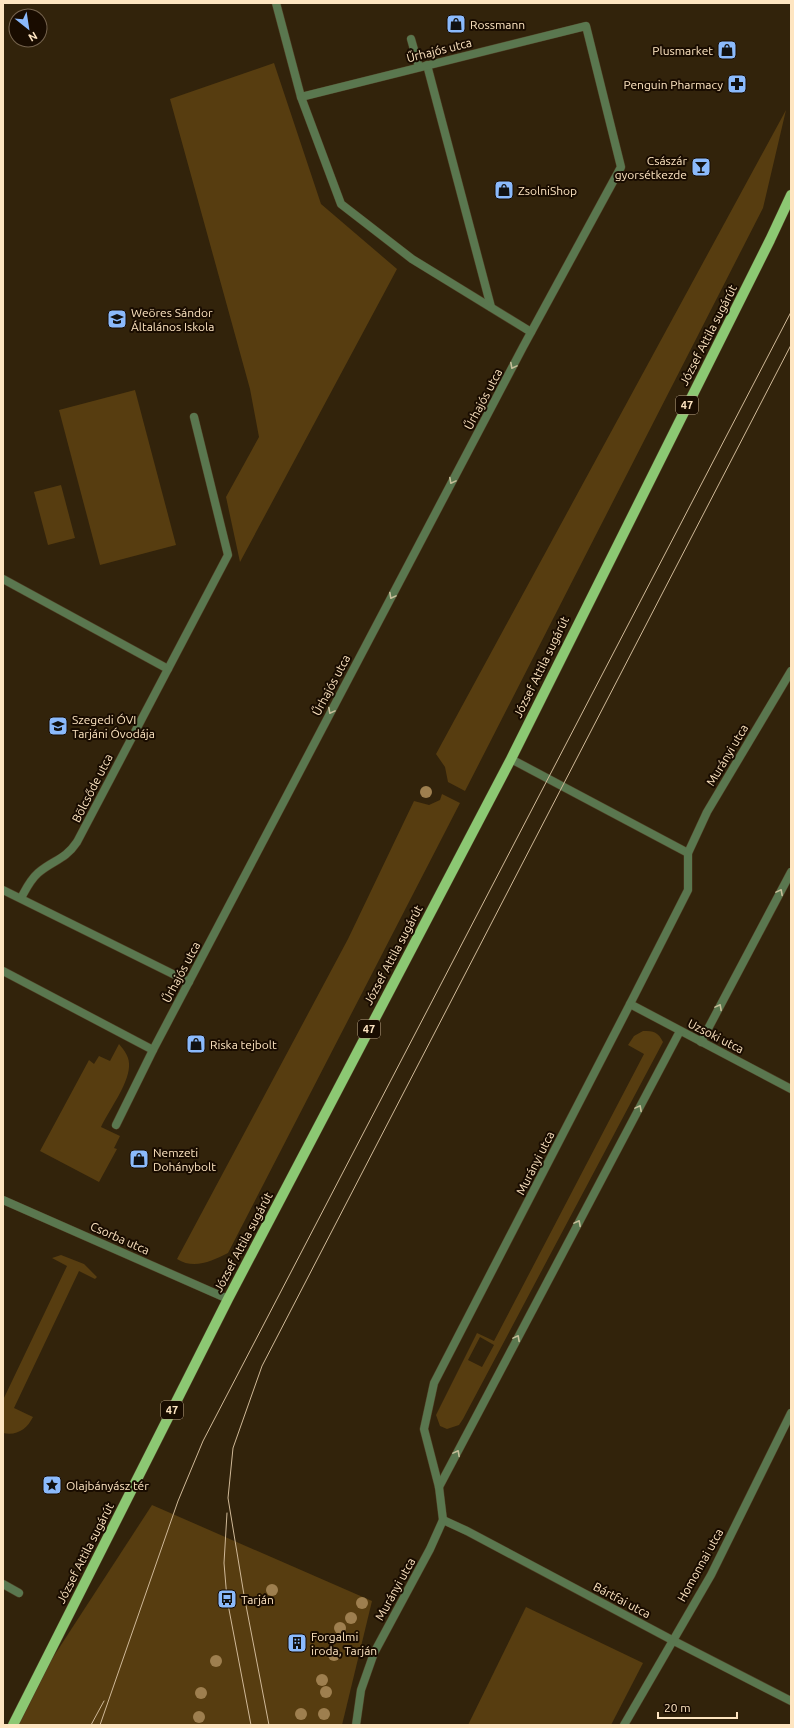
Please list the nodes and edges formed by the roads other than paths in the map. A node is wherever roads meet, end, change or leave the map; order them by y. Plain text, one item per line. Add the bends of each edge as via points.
1 (276, 3) edge
2 (411, 39) dead end
3 (423, 66) junction
4 (302, 97) junction
5 (791, 195) edge
6 (491, 307) junction
7 (531, 332) junction
8 (194, 417) dead end
9 (3, 579) edge
10 (168, 669) junction
11 (791, 671) edge
12 (511, 759) junction
13 (688, 853) junction
14 (791, 872) edge
15 (3, 890) edge
16 (21, 898) junction
17 (3, 971) edge
18 (189, 982) junction
19 (630, 1004) junction
20 (680, 1031) junction
21 (701, 1042) junction
22 (153, 1050) junction
23 (791, 1089) edge
24 (116, 1124) dead end
25 (3, 1200) edge
26 (228, 1299) junction
27 (791, 1413) edge
28 (438, 1487) junction
29 (443, 1520) junction
30 (3, 1584) edge
31 (19, 1593) dead end
32 (672, 1640) junction
33 (791, 1701) edge
34 (13, 1725) edge
35 (356, 1725) edge
36 (624, 1725) edge

1 - 4 street
2 - 3 street
3 - 4 street, Űrhajós utca
3 - 6 street
3 - 7 street, Űrhajós utca via 586,26 621,167
4 - 6 street via 341,204 412,259
5 - 12 main road, József Attila sugárút / 47
6 - 7 street
7 -> 18 street, Űrhajós utca
8 - 10 street, Bölcsőde utca via 228,554
9 - 10 street
10 - 16 street, Bölcsőde utca via 77,842 70,852 38,873
11 - 13 street, Murányi utca via 707,812
12 - 13 street
12 - 26 main road, József Attila sugárút / 47
13 - 19 street, Murányi utca via 688,890
21 -> 14 street
15 - 16 street
16 - 18 street
17 - 22 street
18 - 22 street, Űrhajós utca
19 - 20 street, Uzsoki utca
19 - 28 street, Murányi utca via 434,1383 424,1429
20 - 21 street, Uzsoki utca
28 -> 20 street
21 - 23 street, Uzsoki utca
22 - 24 street, Űrhajós utca
25 - 26 street, Csorba utca
26 - 34 main road, József Attila sugárút / 47
27 - 32 street, Homonnai utca via 711,1575
28 - 29 street, Murányi utca
29 - 32 street, Bártfai utca
29 - 35 street, Murányi utca via 374,1653 361,1690
30 - 31 street
32 - 33 street, Bártfai utca
32 - 36 street, Homonnai utca

